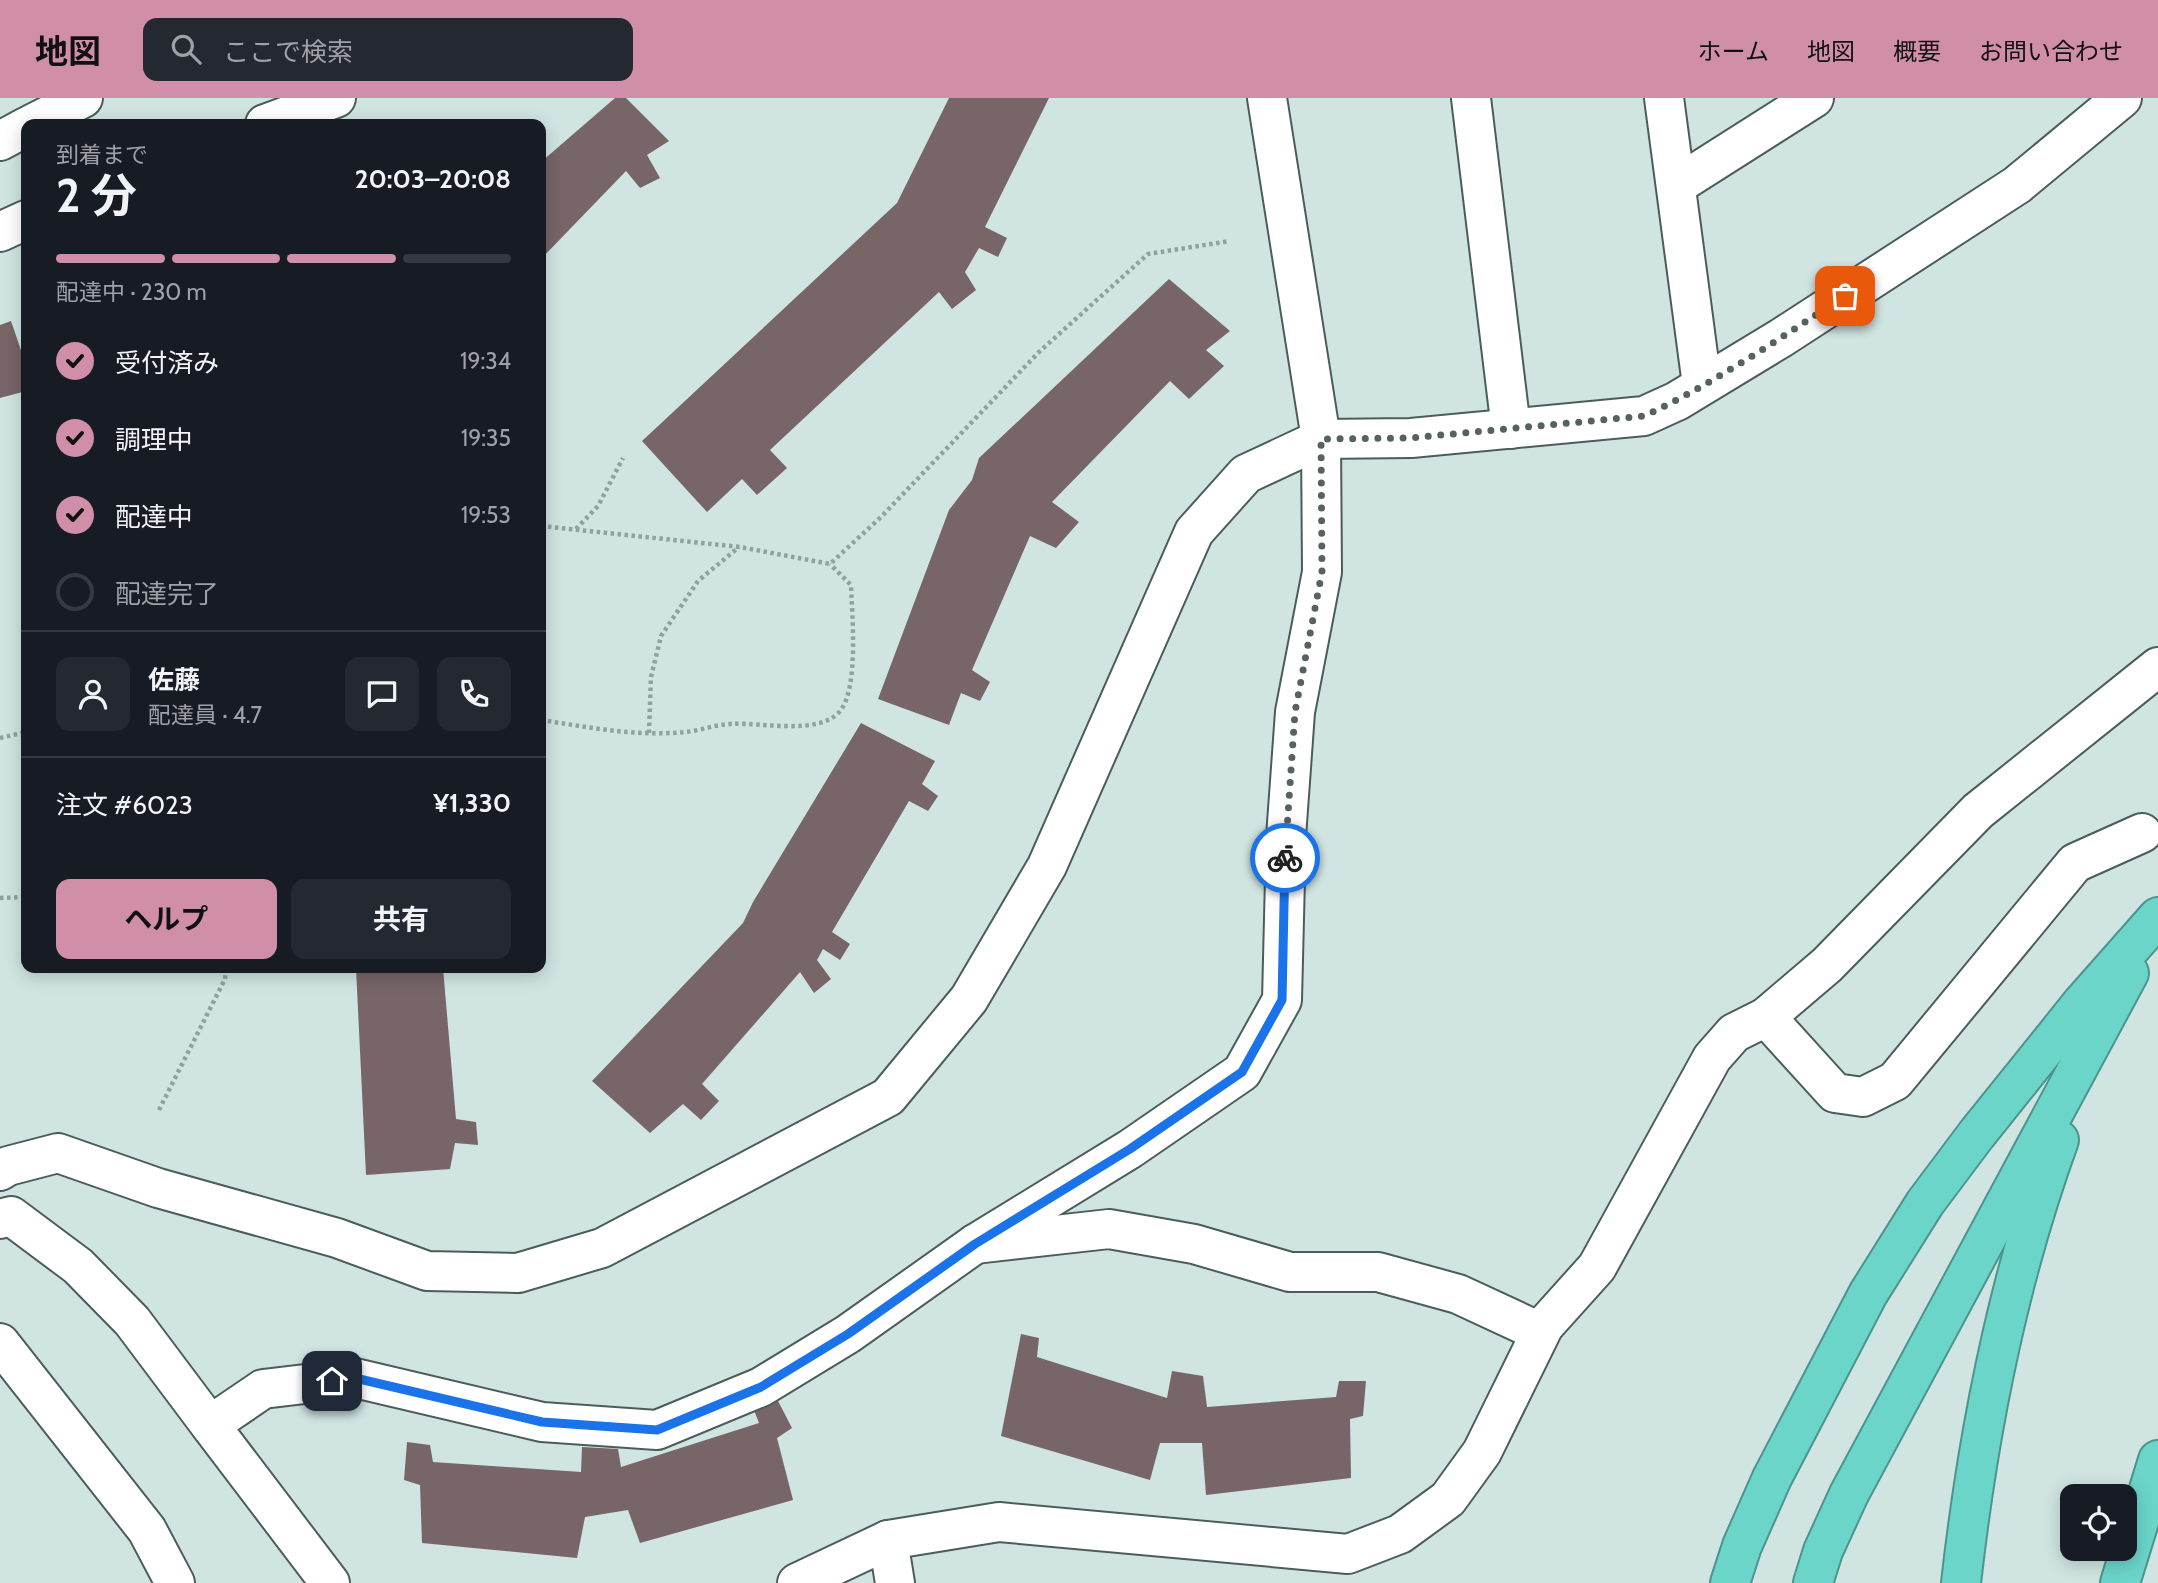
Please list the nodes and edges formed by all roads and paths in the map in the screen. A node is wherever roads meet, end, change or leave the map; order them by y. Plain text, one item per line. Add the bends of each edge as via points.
1 (83, 98) edge
2 (336, 98) edge
3 (1267, 98) edge
4 (1471, 98) edge
5 (1664, 98) edge
6 (1814, 98) edge
7 (2122, 98) edge
8 (42, 119) edge
9 (279, 119) edge
10 (21, 130) edge
11 (0, 141) edge
12 (1677, 186) junction
13 (21, 222) edge
14 (0, 232) edge
15 (1230, 241) dead end
16 (1702, 385) junction
17 (1511, 429) junction
18 (1321, 439) junction
19 (623, 458) dead end
20 (546, 527) edge
21 (576, 530) junction
22 (740, 547) junction
23 (830, 564) junction
24 (2158, 667) edge
25 (546, 721) edge
26 (21, 733) edge
27 (649, 733) junction
28 (0, 738) edge
29 (2142, 833) dead end
30 (21, 897) edge
31 (0, 898) edge
32 (2158, 918) edge
33 (2136, 962) junction
34 (226, 973) edge
35 (1766, 1017) junction
36 (159, 1110) dead end
37 (0, 1171) edge
38 (0, 1219) edge
39 (975, 1244) junction
40 (1541, 1332) junction
41 (0, 1343) edge
42 (210, 1425) junction
43 (2158, 1460) edge
44 (888, 1540) junction
45 (176, 1583) edge
46 (330, 1583) edge
47 (797, 1583) edge
48 (895, 1583) edge
49 (1730, 1583) edge
50 (1813, 1583) edge
51 (1961, 1583) edge
52 (2120, 1583) edge

1 - 8 street
2 - 9 street
3 - 18 street
4 - 17 street
5 - 12 street
6 - 12 street
7 - 16 street via 2017,185
10 - 11 street
12 - 16 street
13 - 14 street
15 - 23 path via 1148,254 1039,352
16 - 17 street via 1644,416
17 - 18 street via 1410,438
18 - 37 street via 1246,474 1194,532 1047,866 969,999 888,1097 602,1248 518,1273 427,1271 337,1238 158,1188 58,1153
18 - 39 street via 1322,572 1295,712 1282,1000 1242,1072 1130,1149
19 - 21 path via 598,506
20 - 21 path
21 - 22 path
22 - 23 path
22 - 27 path via 698,581 661,636 651,677
23 - 27 path via 851,585 850,692 840,712 824,723 797,726 730,724
24 - 35 street via 1978,811 1827,965
25 - 27 path
26 - 28 path
29 - 35 street via 2075,863 1895,1081 1863,1097 1835,1093
30 - 31 path
32 - 33 highway
32 - 49 highway via 2082,1003 1924,1203 1868,1294 1772,1478
33 - 50 highway via 1849,1494
33 - 51 highway via 2075,1096 2028,1233 2002,1329 1981,1437
34 - 36 path
35 - 40 street via 1734,1033 1712,1058 1597,1267
38 - 42 street via 11,1216 78,1266 131,1321
39 - 40 street via 1109,1229 1194,1244 1290,1272 1378,1272 1458,1294
39 - 42 street via 848,1334 761,1387 657,1430 542,1422 355,1378 263,1389
40 - 44 street via 1482,1452 1448,1499 1400,1534 1348,1554 999,1522
41 - 45 street via 147,1530
42 - 46 street
43 - 52 highway
44 - 47 street
44 - 48 street

